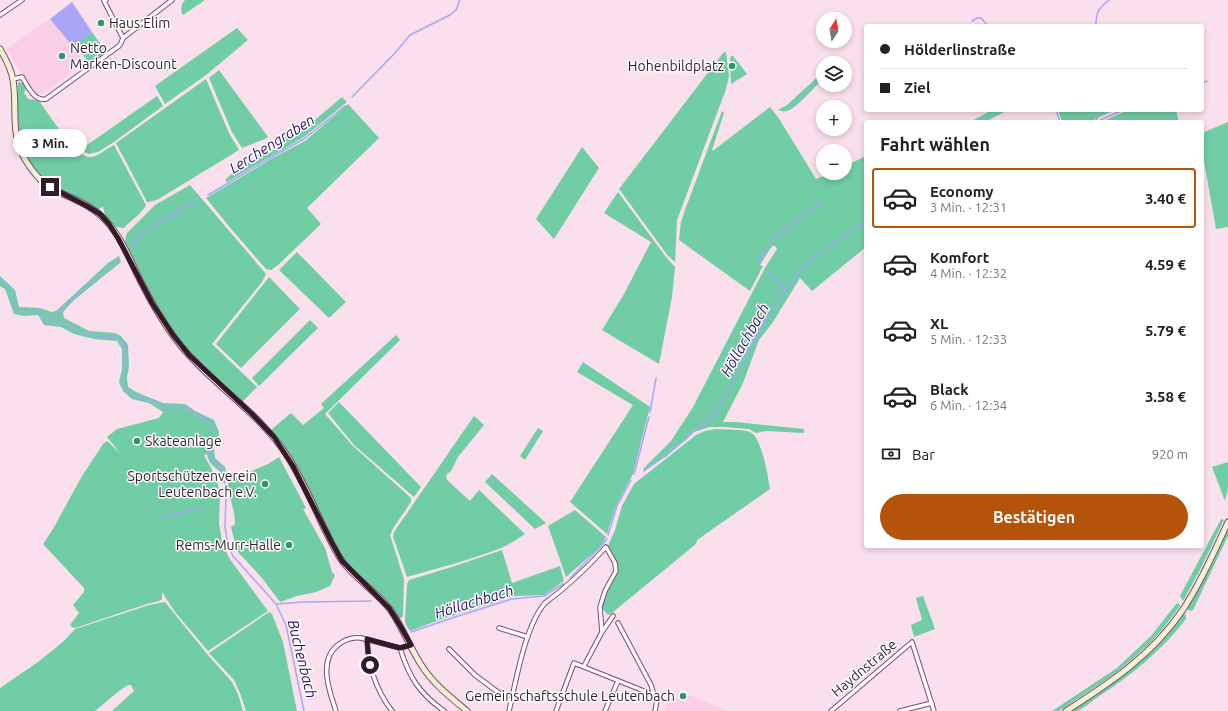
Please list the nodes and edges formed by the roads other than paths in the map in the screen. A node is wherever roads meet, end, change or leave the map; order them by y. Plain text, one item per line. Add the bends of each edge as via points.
1 (22, 0) edge
2 (106, 0) edge
3 (172, 0) edge
4 (0, 15) edge
5 (123, 38) junction
6 (0, 49) edge
7 (13, 79) junction
8 (1228, 522) edge
9 (613, 616) dead end
10 (618, 623) dead end
11 (499, 628) dead end
12 (602, 632) junction
13 (528, 636) junction
14 (367, 639) junction
15 (411, 645) junction
16 (400, 648) junction
17 (449, 649) dead end
18 (584, 666) junction
19 (618, 681) junction
20 (654, 696) junction
21 (511, 702) junction
22 (932, 703) junction
23 (511, 710) edge
24 (336, 711) edge
25 (392, 711) edge
26 (444, 711) edge
27 (467, 711) edge
28 (556, 711) edge
29 (605, 711) edge
30 (655, 711) edge
31 (831, 711) edge
32 (900, 711) edge
33 (934, 711) edge
34 (1066, 711) edge

1 - 4 street
2 - 5 street via 104,1
3 - 5 street
5 - 7 street via 119,46 46,99 37,99 22,77
6 - 7 street
7 - 15 street via 16,135 32,170 50,187 100,214 109,224 152,303 173,335 189,355 266,428 287,455 342,561 389,608
8 - 34 street via 1180,614 1153,647 1127,670
9 - 12 street
10 - 20 street via 651,685
11 - 13 street
12 - 13 street via 600,607 616,571 615,563 606,547 576,579 545,602
12 - 18 street
13 - 21 street
14 - 16 street
14 - 24 street via 347,640 330,653 327,675
14 - 25 street via 375,680
15 - 16 street
15 - 27 street via 430,677
16 - 26 street via 419,689
17 - 21 street via 475,675
18 - 19 street
18 - 28 street via 574,663
19 - 20 street
19 - 29 street
20 - 30 street via 657,700
21 - 23 street
22 - 31 street, Haydnstraße via 912,642
22 - 32 street
22 - 33 street

